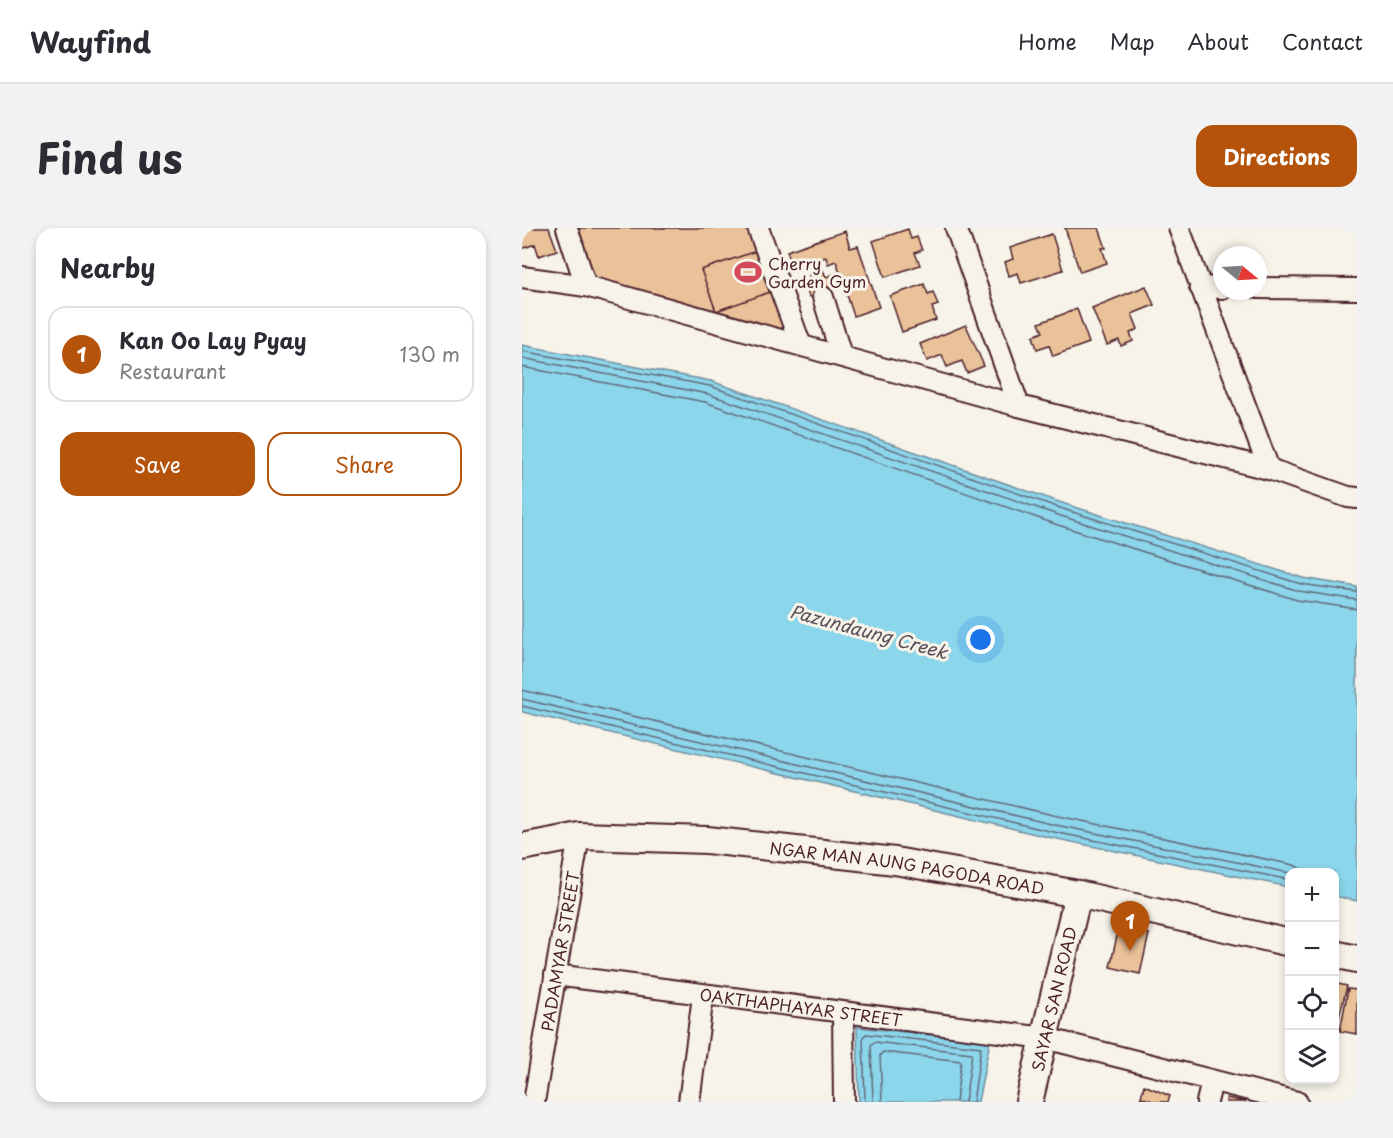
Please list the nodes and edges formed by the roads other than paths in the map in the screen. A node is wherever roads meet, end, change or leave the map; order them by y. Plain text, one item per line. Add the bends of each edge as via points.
1 (567, 228) edge
2 (758, 228) edge
3 (956, 228) edge
4 (1179, 228) edge
5 (522, 277) edge
6 (586, 286) junction
7 (1200, 287) junction
8 (1213, 288) edge
9 (1267, 288) edge
10 (1357, 289) edge
11 (823, 297) dead end
12 (800, 343) junction
13 (842, 355) junction
14 (1019, 406) junction
15 (1269, 469) junction
16 (1357, 498) edge
17 (579, 836) junction
18 (522, 847) edge
19 (1078, 894) junction
20 (1285, 942) edge
21 (1339, 955) edge
22 (1357, 959) edge
23 (555, 975) junction
24 (703, 996) junction
25 (843, 1014) junction
26 (1046, 1038) junction
27 (1212, 1081) junction
28 (534, 1102) edge
29 (689, 1102) edge
30 (844, 1102) edge
31 (1029, 1102) edge
32 (1207, 1102) edge
33 (1297, 1102) edge

1 - 6 street
2 - 12 street
3 - 14 street
4 - 7 street
5 - 6 street
6 - 12 street
7 - 8 street
7 - 15 street
9 - 10 street
11 - 13 street
12 - 13 street
13 - 14 street
14 - 15 street
15 - 16 street
17 - 18 main road, NGAR MAN AUNG PAGODA ROAD
17 - 19 main road, NGAR MAN AUNG PAGODA ROAD via 707,840 895,861
17 - 23 street, PADAMYAR STREET
19 - 20 main road, NGAR MAN AUNG PAGODA ROAD
19 - 26 main road, SAYAR SAN ROAD
21 - 22 main road
23 - 24 street, OAKTHAPHAYAR STREET
23 - 28 street, PADAMYAR STREET
24 - 25 street, OAKTHAPHAYAR STREET
24 - 29 street
25 - 26 street, OAKTHAPHAYAR STREET
25 - 30 street
26 - 27 street, OAKTHAPHAYAR STREET
26 - 31 main road, SAYAR SAN ROAD
27 - 32 street
27 - 33 street, OAKTHAPHAYAR STREET

